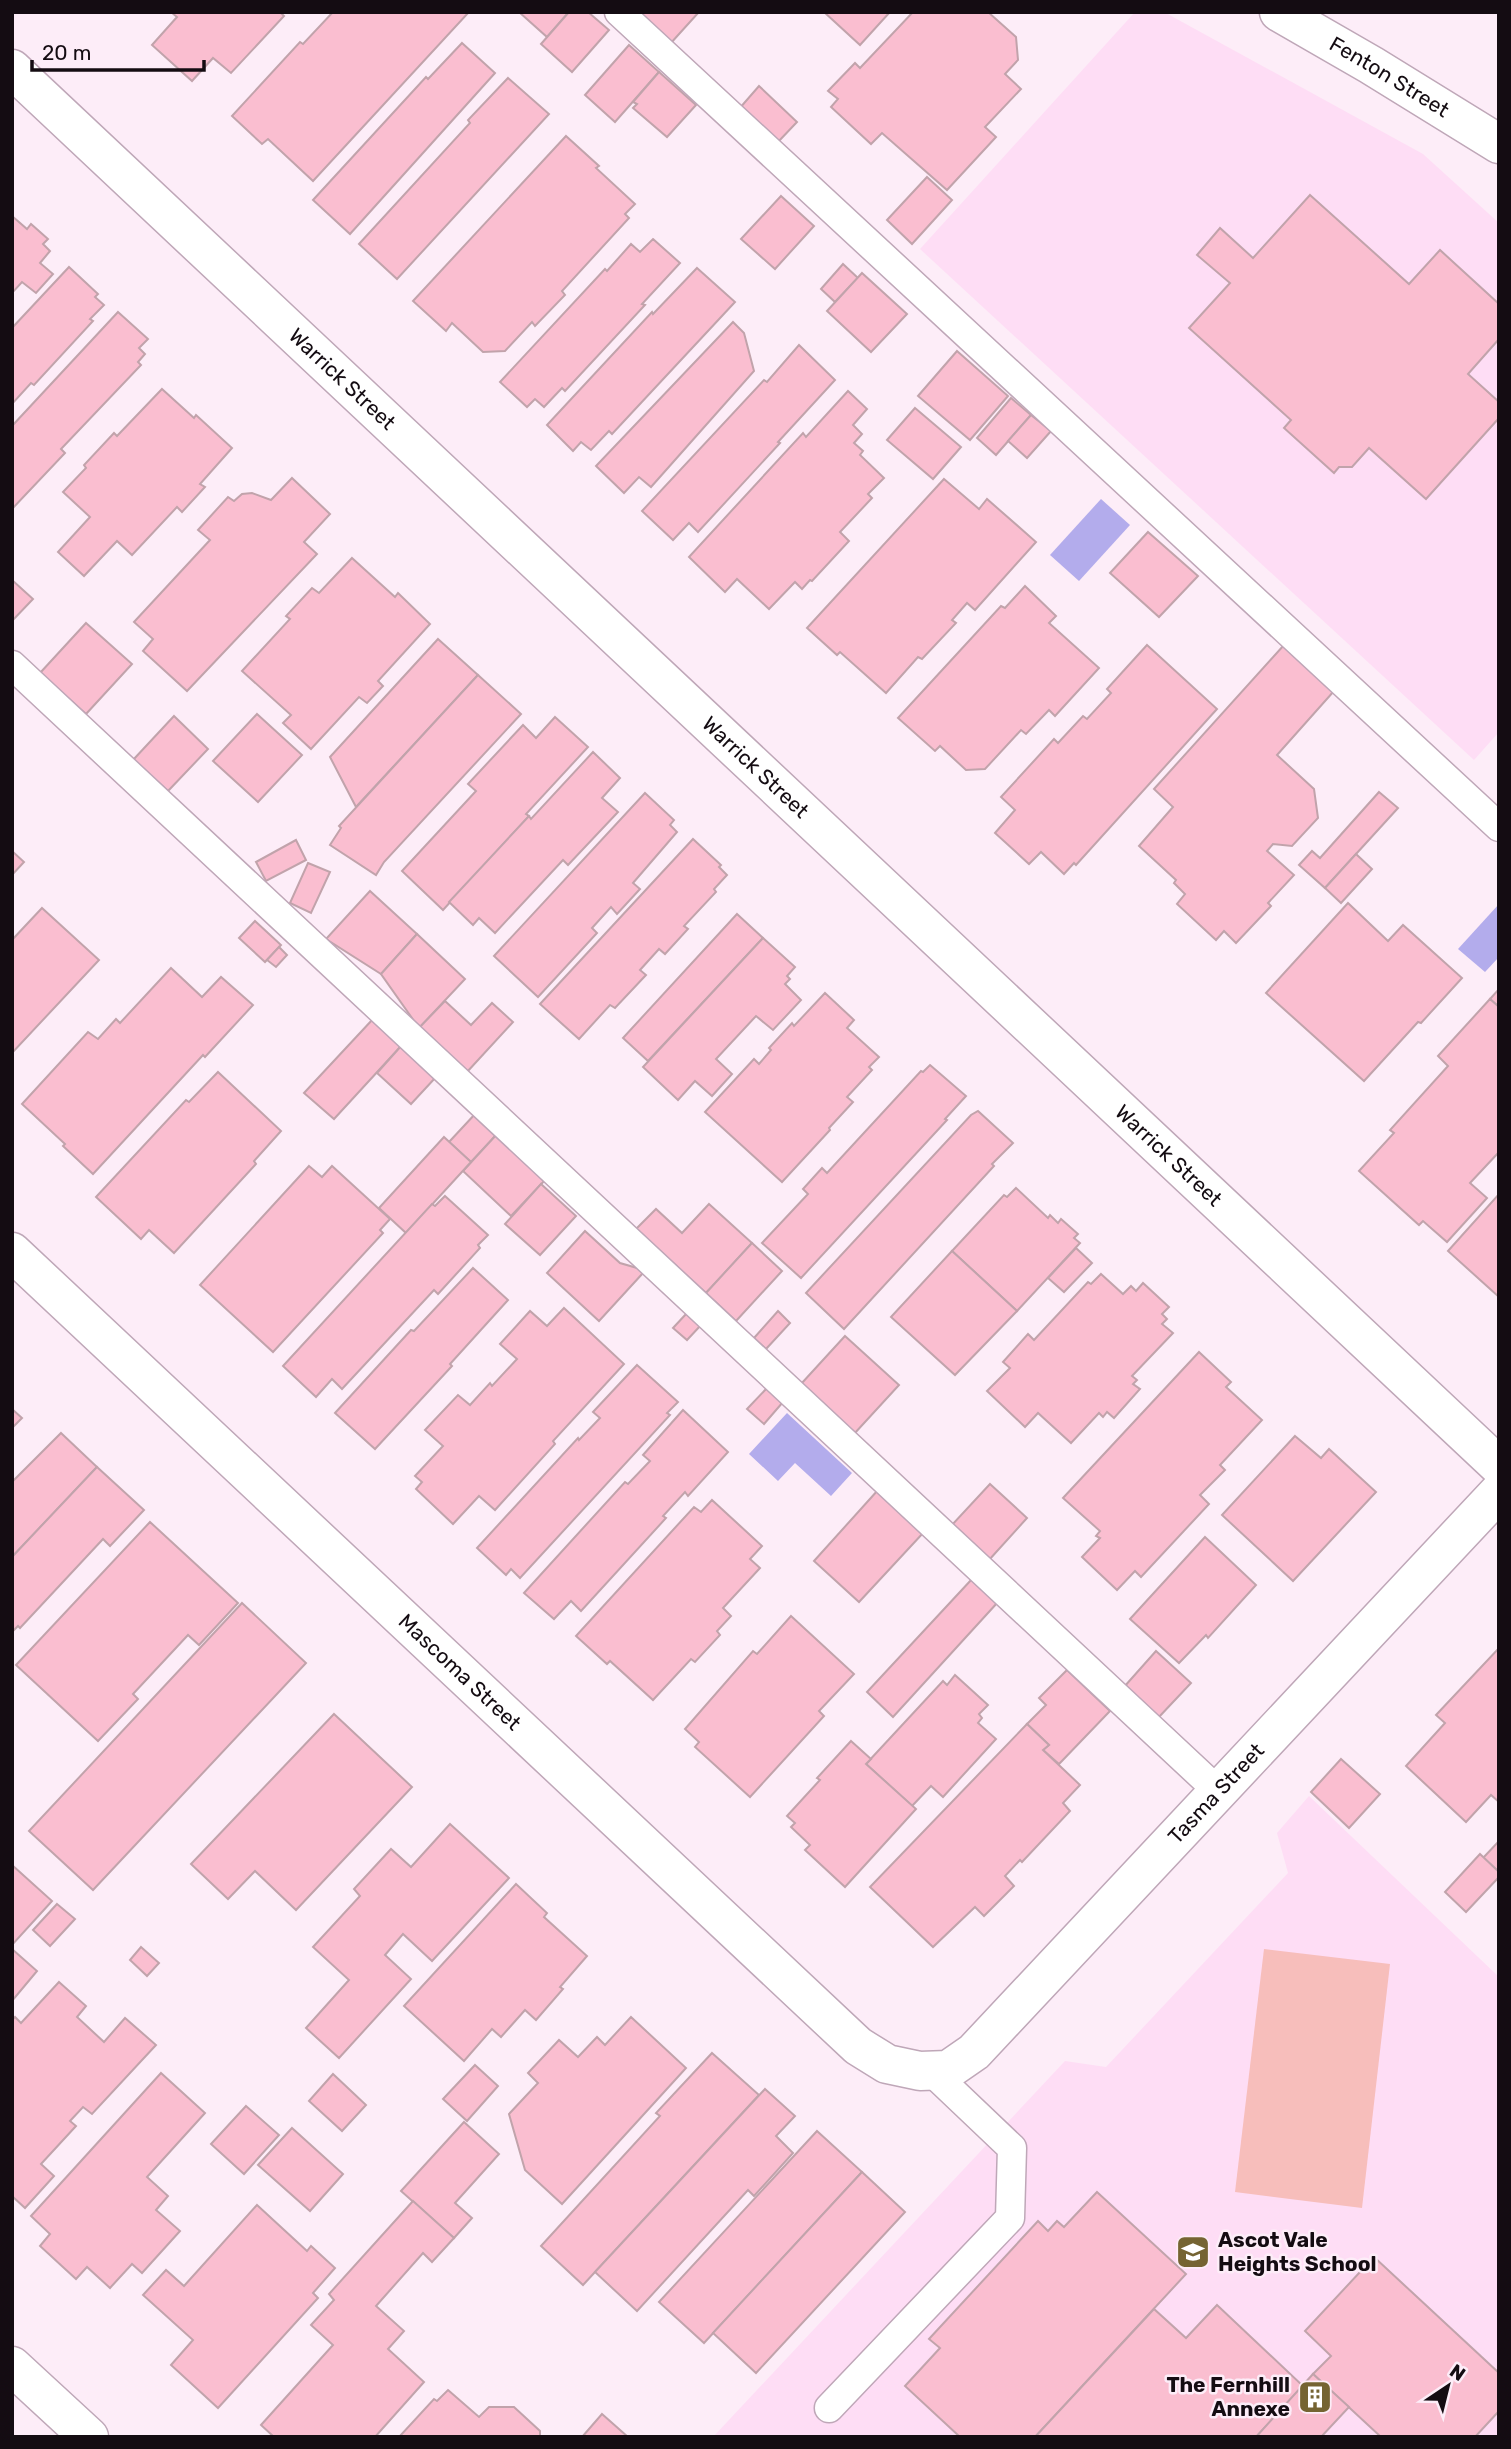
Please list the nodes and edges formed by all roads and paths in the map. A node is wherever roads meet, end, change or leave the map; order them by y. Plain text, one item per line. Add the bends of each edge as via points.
1 (619, 12) edge
2 (1279, 12) edge
3 (12, 69) edge
4 (1499, 144) edge
5 (12, 665) edge
6 (1499, 827) edge
7 (12, 1252) edge
8 (1499, 1466) edge
9 (1499, 1492) edge
10 (1218, 1791) junction
11 (926, 2071) junction
12 (12, 2366) edge
13 (829, 2408) dead end
14 (89, 2437) edge

1 - 6 lane
2 - 4 street, Fenton Street
3 - 8 street, Warrick Street
5 - 10 lane
7 - 11 street, Mascoma Street via 858,2046 887,2064
9 - 10 street, Tasma Street
10 - 11 street, Tasma Street via 974,2052 948,2070
11 - 13 lane via 1012,2148 1010,2218
12 - 14 street

